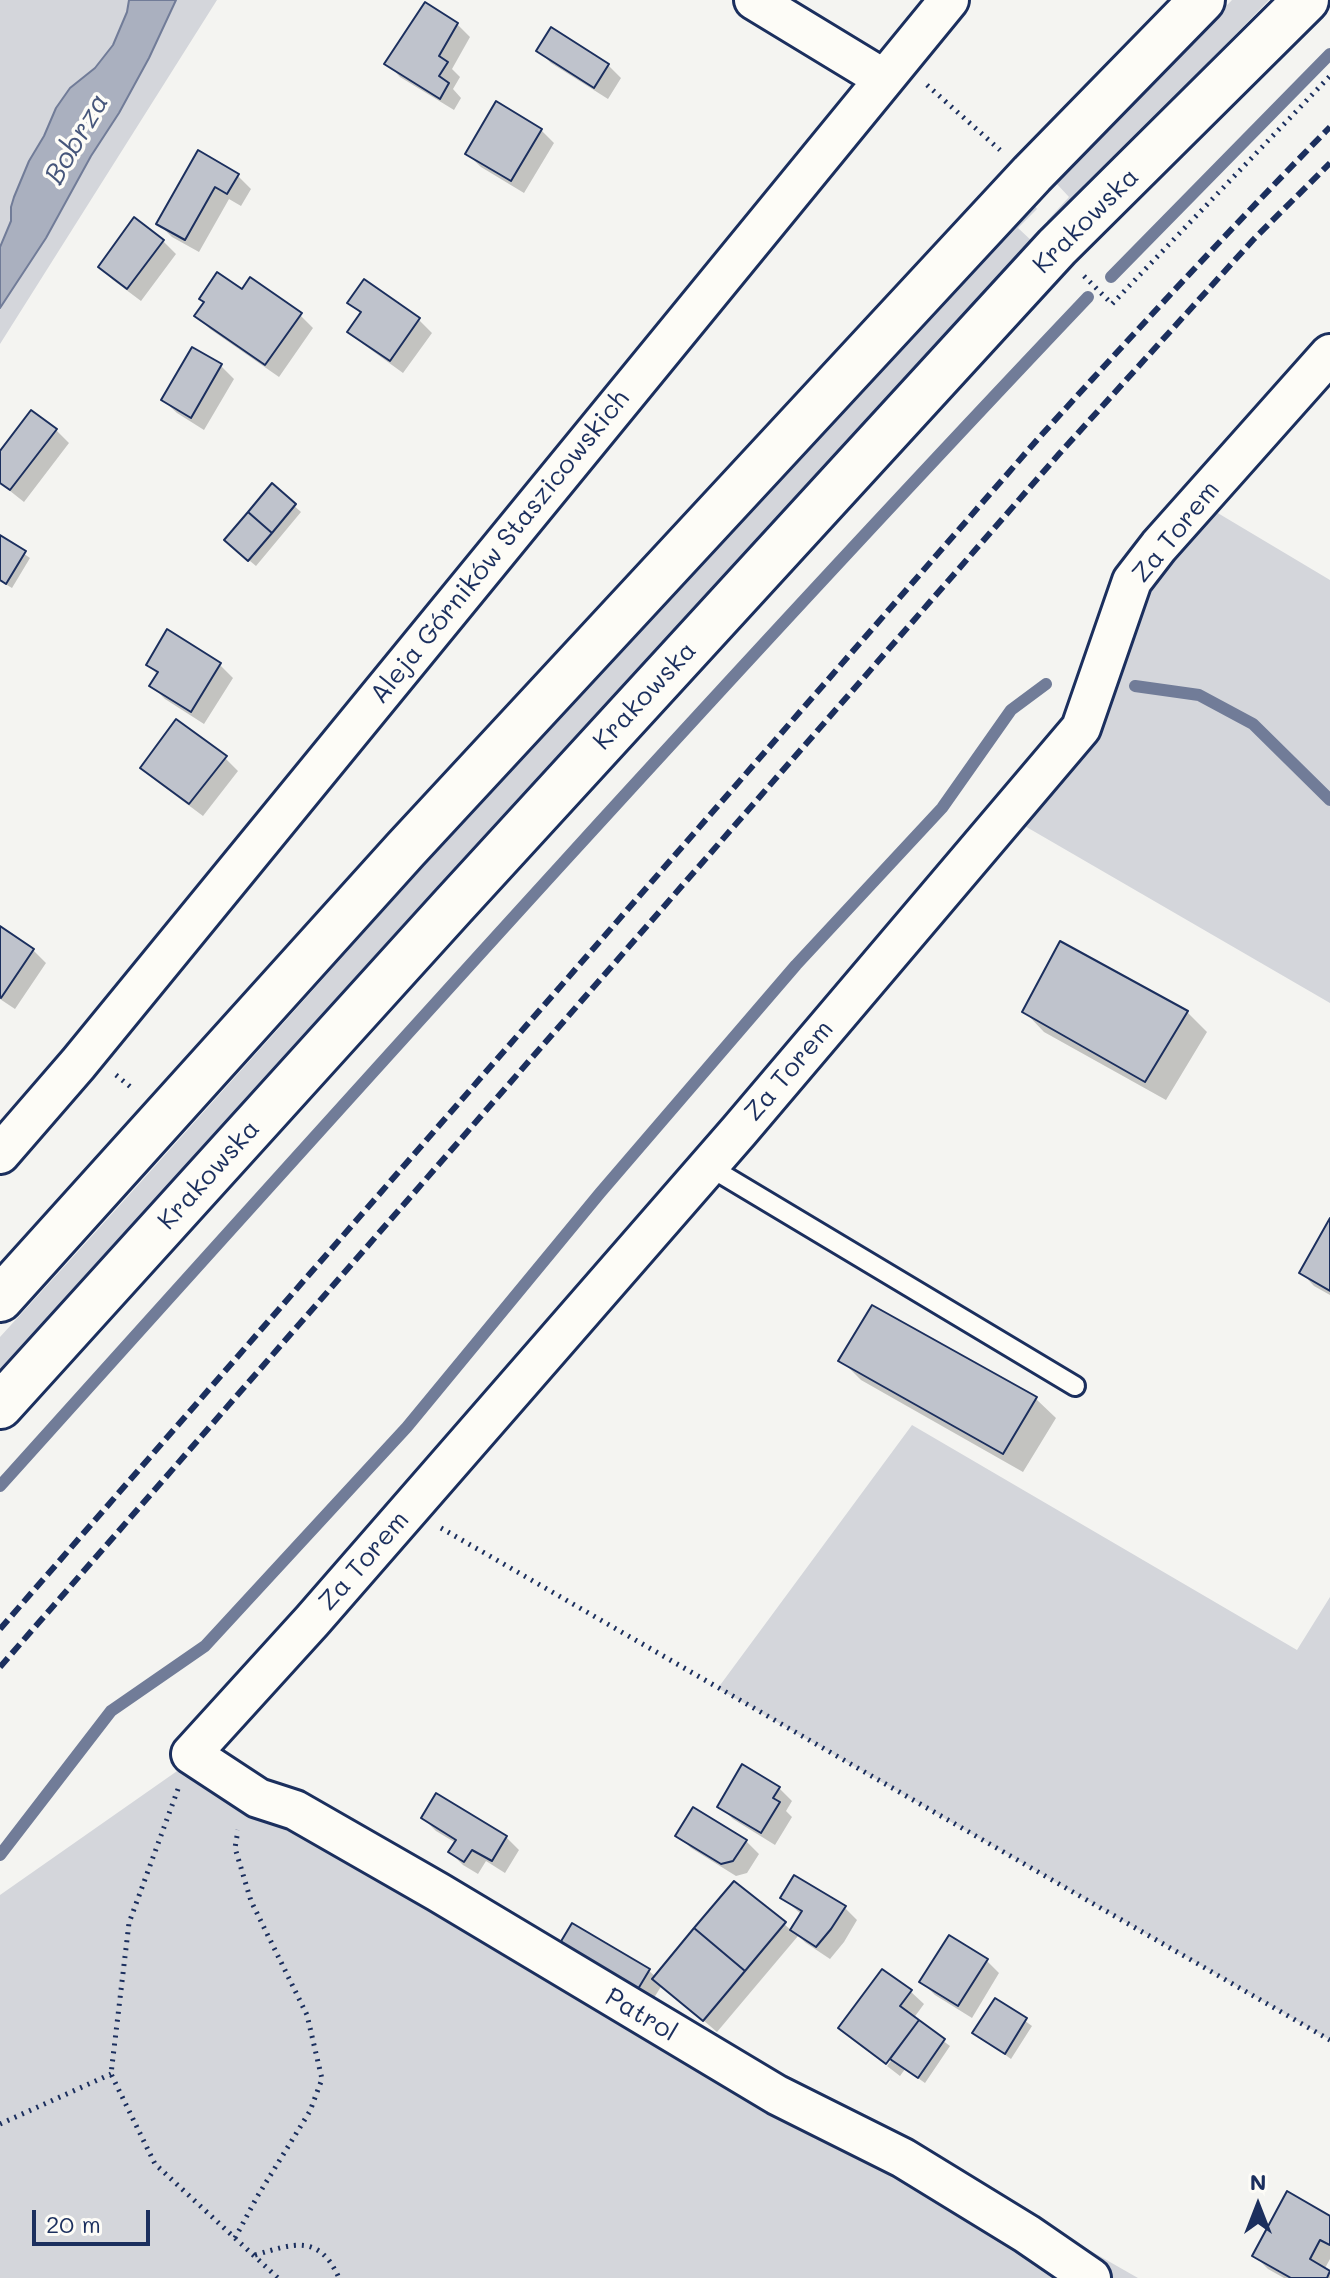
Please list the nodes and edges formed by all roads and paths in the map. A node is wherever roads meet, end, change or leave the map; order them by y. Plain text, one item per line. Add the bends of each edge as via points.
1 (754, 0) edge
2 (949, 0) edge
3 (1202, 0) edge
4 (1306, 0) edge
5 (1330, 76) edge
6 (884, 79) junction
7 (939, 96) dead end
8 (993, 144) dead end
9 (1083, 275) dead end
10 (1330, 354) edge
11 (88, 1051) junction
12 (134, 1091) dead end
13 (0, 1154) edge
14 (708, 1166) junction
15 (0, 1299) edge
16 (1075, 1386) dead end
17 (0, 1406) edge
18 (409, 1509) junction
19 (191, 1754) junction
20 (245, 1789) junction
21 (1330, 2040) edge
22 (111, 2074) junction
23 (0, 2124) edge
24 (235, 2238) junction
25 (254, 2255) junction
26 (278, 2278) edge
27 (339, 2278) edge
28 (1091, 2278) edge

1 - 6 street
2 - 6 street, Aleja Górników Staszicowskich
3 - 15 main road via 1032,174 406,849
4 - 17 main road, Krakowska via 1057,247
5 - 9 path via 1112,304
6 - 11 street, Aleja Górników Staszicowskich
7 - 8 path
10 - 14 street, Za Torem via 1132,581 1081,728
11 - 12 path
11 - 13 street, Aleja Górników Staszicowskich
14 - 16 lane
14 - 18 street, Za Torem
18 - 19 street, Za Torem
18 - 21 path
19 - 20 street, Patrol
19 - 22 path via 129,1923
20 - 24 path via 235,1848 251,1901 307,2015 322,2079 310,2111
20 - 28 street, Patrol via 295,1810 399,1869 777,2095 903,2158
22 - 23 path
22 - 24 path via 155,2164
24 - 25 path
25 - 26 path
25 - 27 path via 294,2244 317,2248

